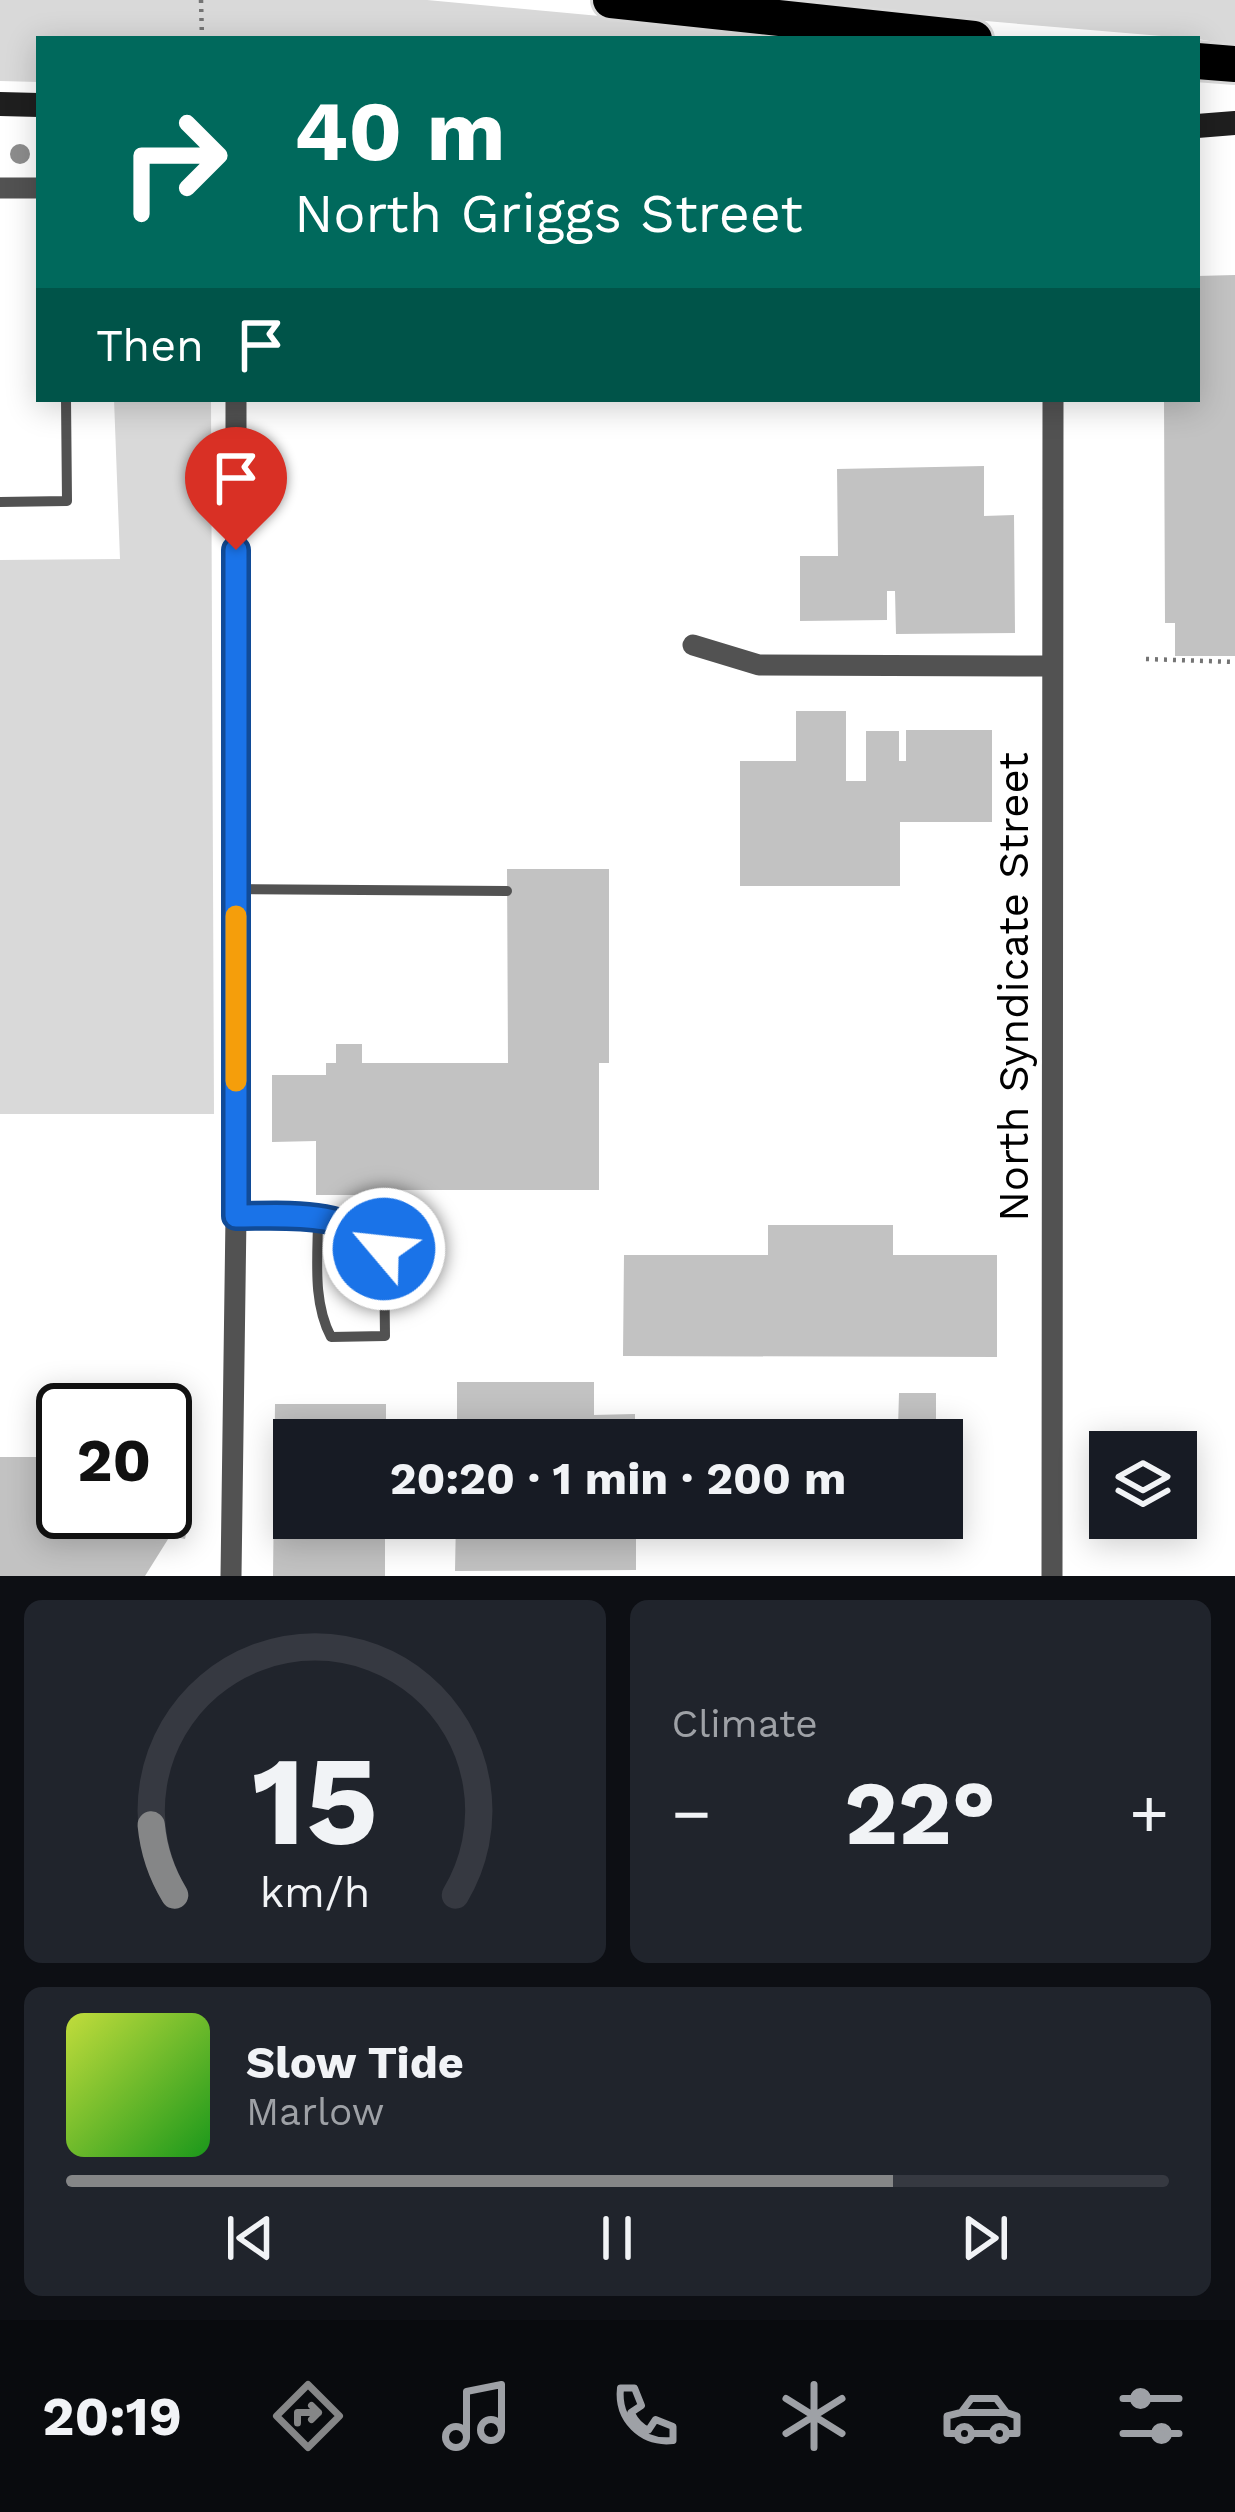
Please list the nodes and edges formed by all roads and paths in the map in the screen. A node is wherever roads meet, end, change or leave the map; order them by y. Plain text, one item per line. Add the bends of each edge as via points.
1 (202, 0) edge
2 (611, 0) edge
3 (202, 36) edge
4 (946, 36) edge
5 (1200, 61) edge
6 (1235, 64) edge
7 (0, 104) edge
8 (36, 106) edge
9 (1235, 123) edge
10 (1200, 126) edge
11 (0, 188) edge
12 (36, 188) edge
13 (66, 402) edge
14 (236, 402) edge
15 (1053, 402) edge
16 (0, 502) edge
17 (693, 644) dead end
18 (1146, 658) dead end
19 (1235, 662) edge
20 (1052, 666) junction
21 (236, 889) junction
22 (507, 891) dead end
23 (236, 1216) junction
24 (318, 1217) junction
25 (231, 1576) edge
26 (1052, 1576) edge

1 - 3 path
2 - 4 highway
5 - 6 highway
7 - 8 street
9 - 10 street
11 - 12 street
13 - 16 lane via 67,502
14 - 21 street
15 - 20 street, North Syndicate Street
17 - 20 street via 759,665
18 - 19 path
20 - 26 street, North Syndicate Street
21 - 22 lane
21 - 23 street
23 - 24 lane
23 - 25 street
24 - 24 lane via 384,1249 385,1336 331,1337 318,1292

